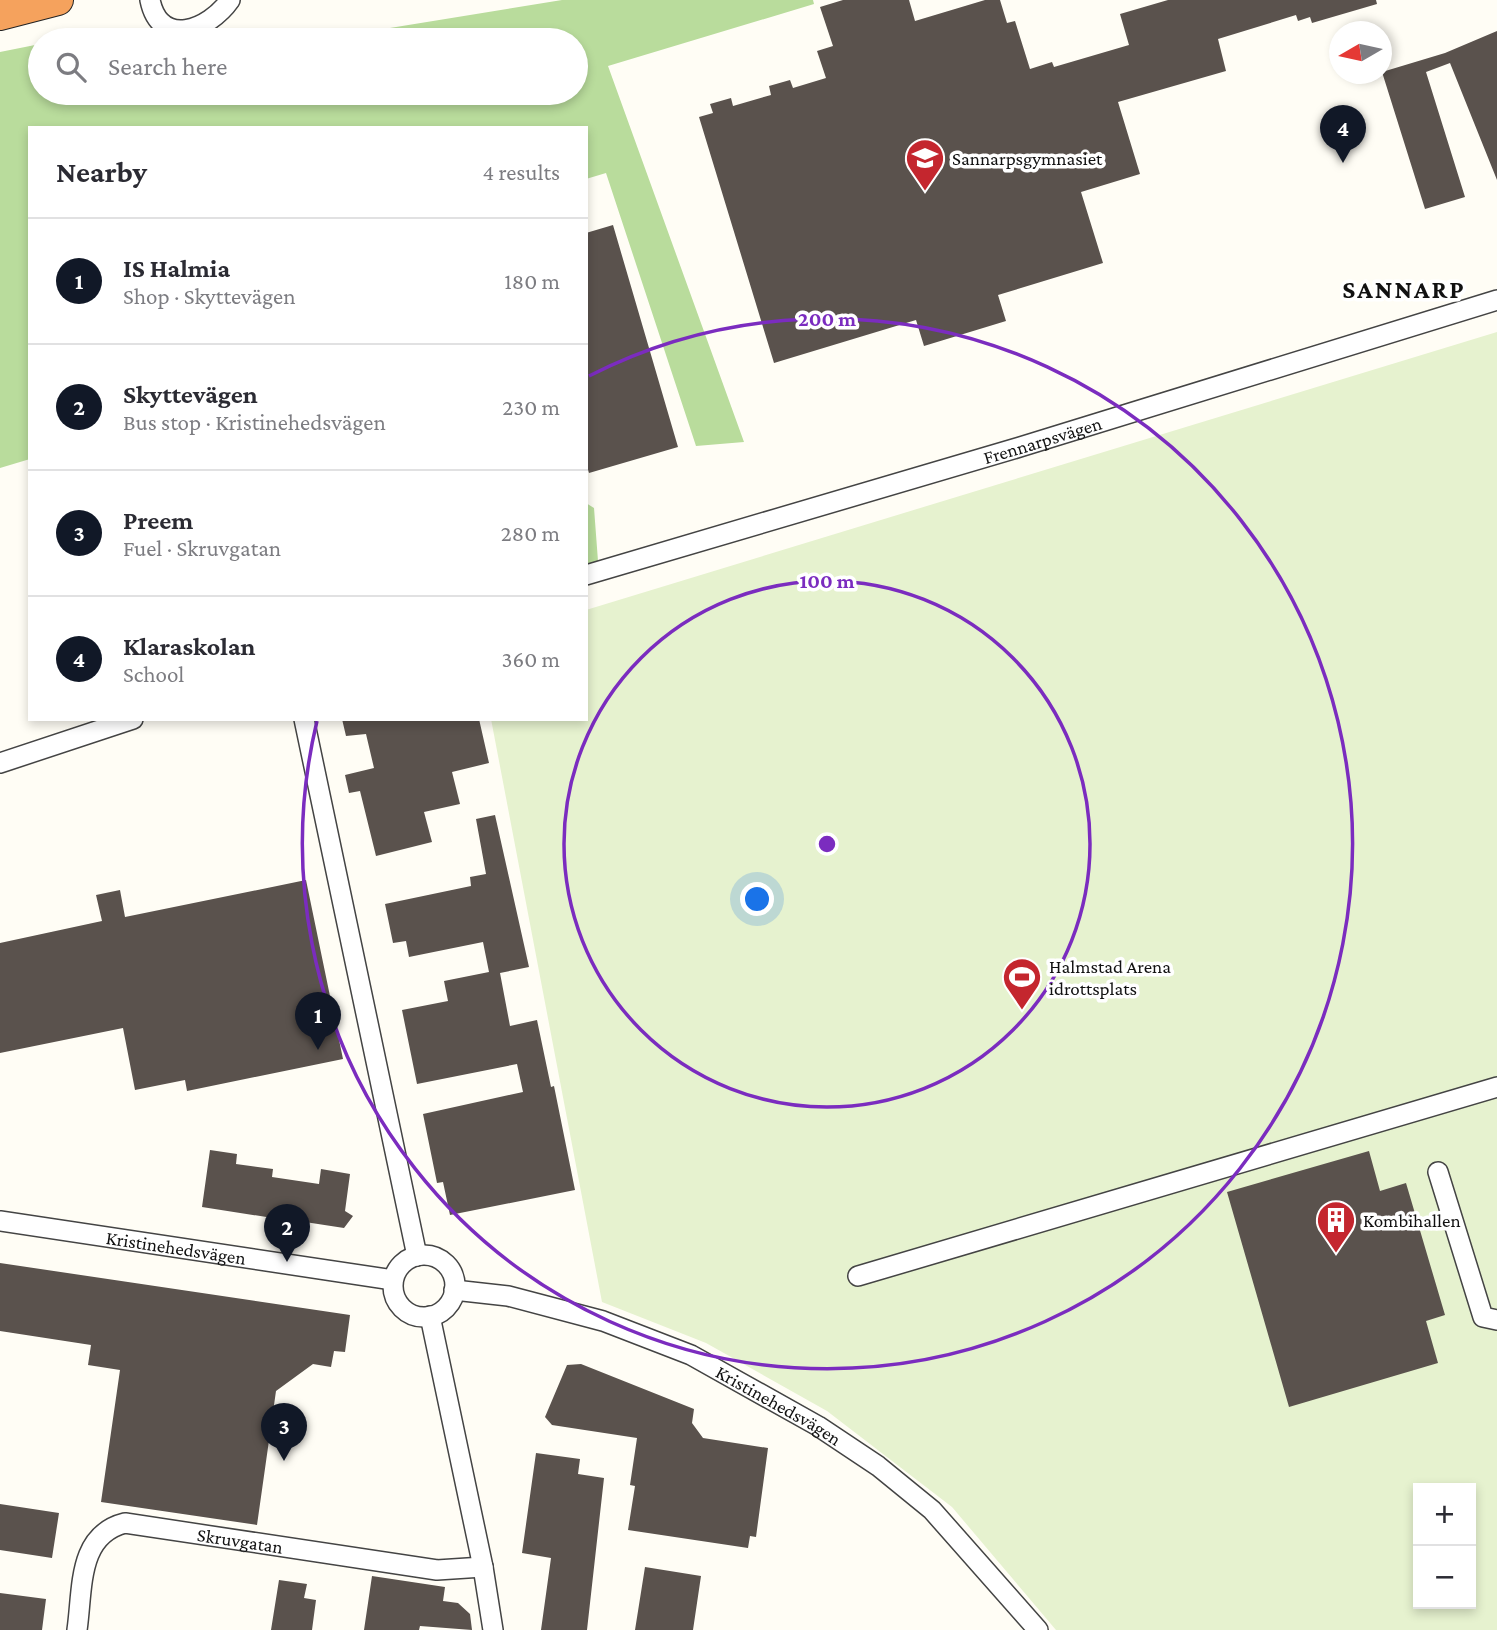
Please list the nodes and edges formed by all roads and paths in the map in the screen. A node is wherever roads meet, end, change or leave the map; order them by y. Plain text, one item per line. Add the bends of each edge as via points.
1 (58, 0) edge
2 (150, 0) edge
3 (230, 0) edge
4 (0, 15) edge
5 (174, 28) edge
6 (194, 28) edge
7 (1497, 300) edge
8 (588, 574) edge
9 (127, 721) edge
10 (304, 721) edge
11 (0, 762) edge
12 (1497, 1087) edge
13 (1438, 1172) dead end
14 (0, 1221) edge
15 (417, 1256) junction
16 (858, 1276) dead end
17 (393, 1280) junction
18 (454, 1290) junction
19 (430, 1316) junction
20 (1497, 1320) edge
21 (484, 1567) junction
22 (77, 1630) edge
23 (493, 1630) edge
24 (1038, 1630) edge

1 - 4 highway
2 - 5 street via 159,19
3 - 6 street via 210,22
7 - 8 street, Frennarpsvägen
9 - 11 street
10 - 15 street
12 - 16 street
13 - 20 street via 1483,1317
14 - 17 street, Kristinehedsvägen
15 - 17 street via 402,1264
15 - 18 street via 443,1262 453,1276
17 - 19 street via 401,1307 414,1315
18 - 19 street via 444,1309
18 - 24 street, Kristinehedsvägen via 508,1296 603,1321 691,1355 818,1426 932,1510
19 - 21 street
21 - 22 street, Skruvgatan via 437,1570 125,1523 101,1533 89,1551
21 - 23 street

